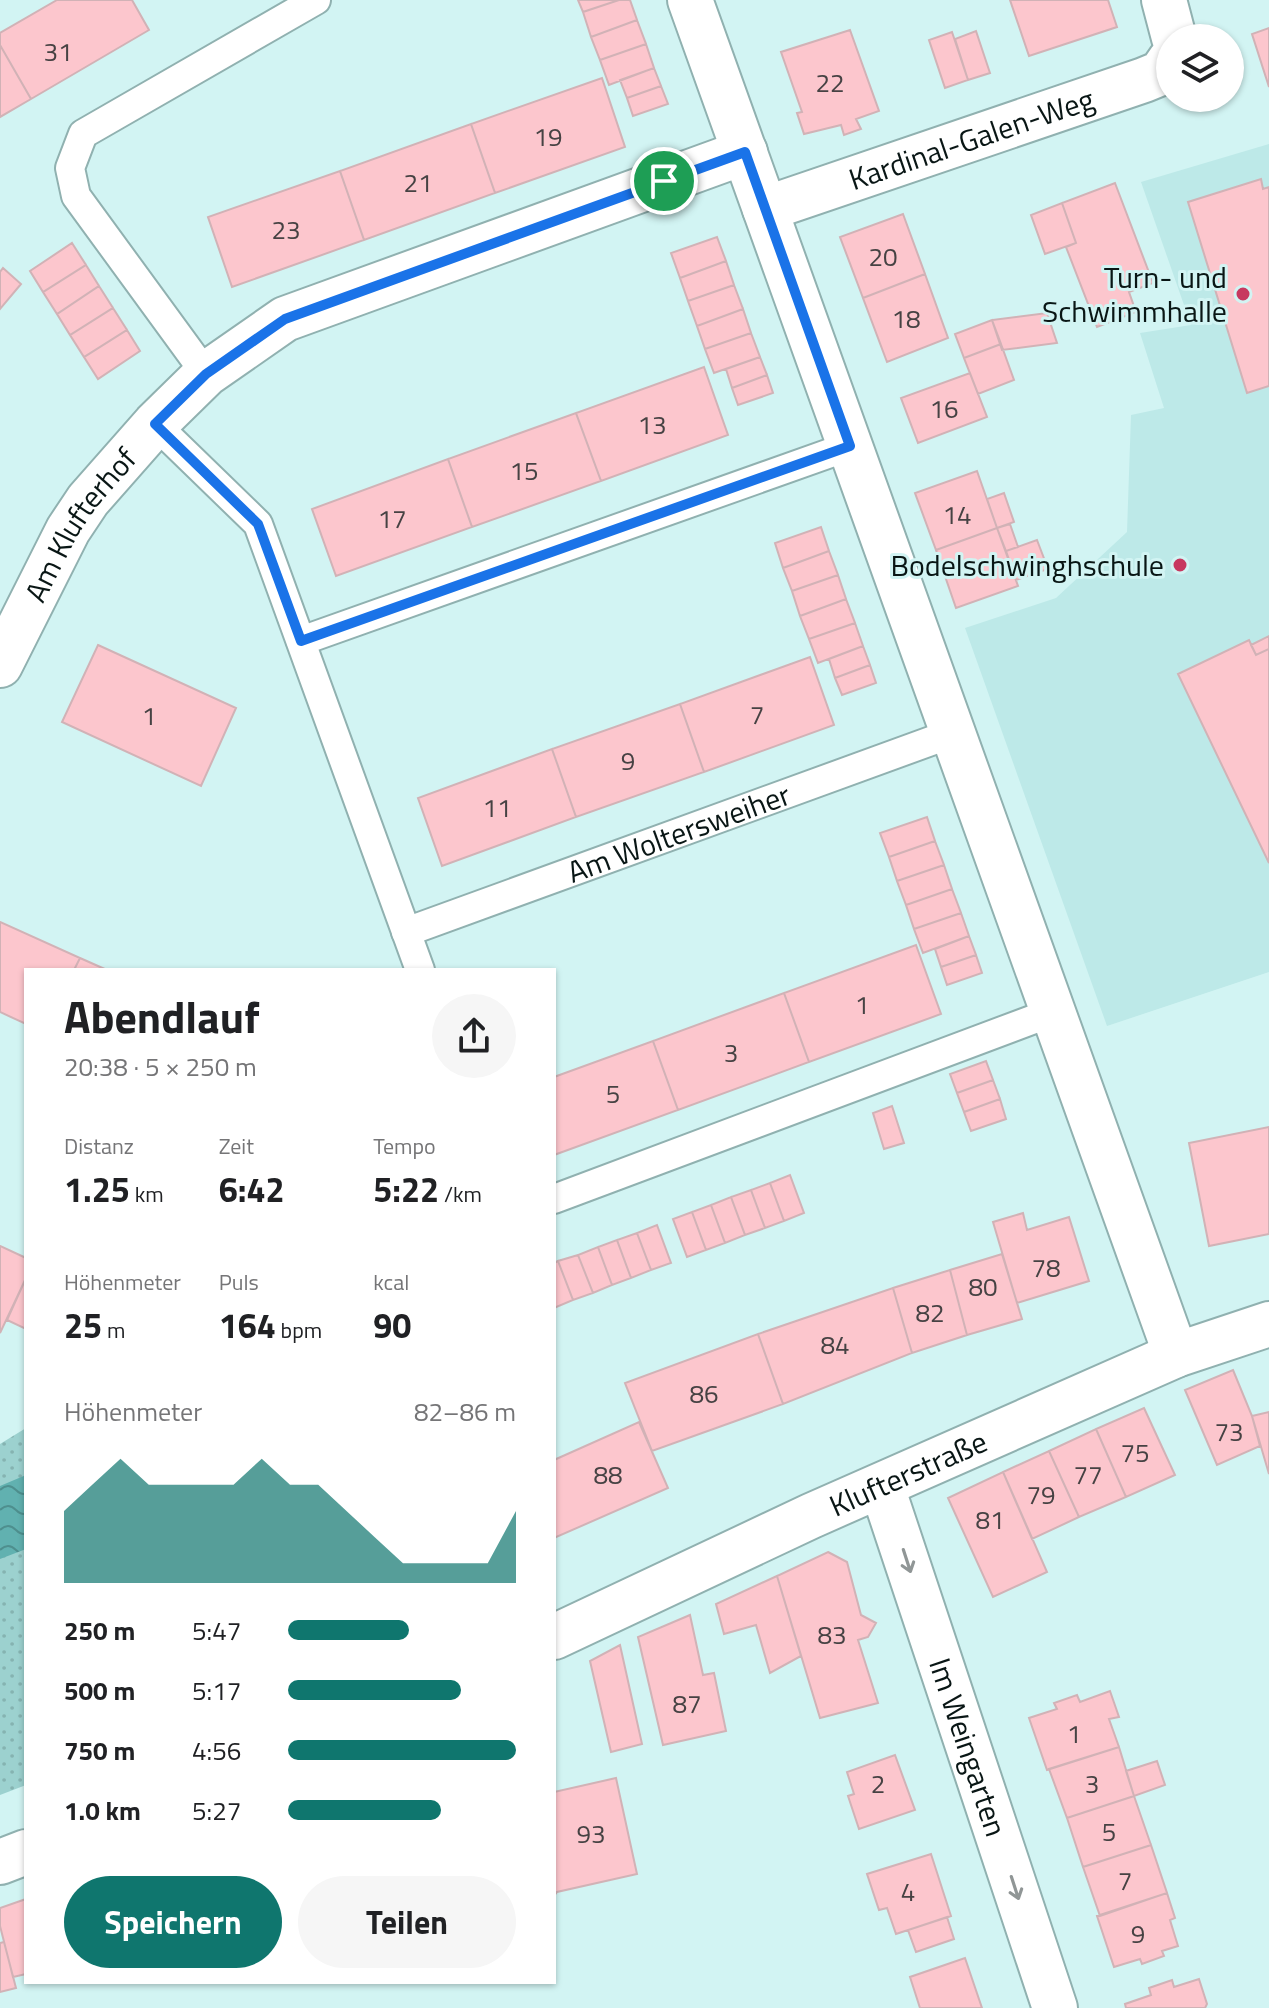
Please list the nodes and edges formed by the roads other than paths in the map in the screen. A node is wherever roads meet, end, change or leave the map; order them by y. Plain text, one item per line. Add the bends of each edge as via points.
1 (316, 0) edge
2 (690, 0) edge
3 (1164, 0) edge
4 (1170, 24) edge
5 (1156, 75) edge
6 (745, 152) junction
7 (765, 209) junction
8 (206, 374) junction
9 (155, 424) junction
10 (850, 446) junction
11 (5, 640) edge
12 (301, 641) junction
13 (953, 733) junction
14 (406, 932) junction
15 (419, 968) edge
16 (1053, 1012) junction
17 (556, 1198) edge
18 (1269, 1324) edge
19 (1176, 1355) junction
20 (882, 1487) junction
21 (556, 1636) edge
22 (24, 1853) edge
23 (0, 1862) edge
24 (1055, 2008) edge

1 - 8 lane via 83,134 70,168 76,196
2 - 6 street
3 - 4 street
5 - 7 street, Kardinal-Galen-Weg
6 - 7 street
6 - 8 street via 285,319
7 - 10 street
8 - 9 street
9 - 11 street, Am Klufterhof via 88,500
9 - 12 lane via 258,524
10 - 12 lane
10 - 13 street
12 - 14 lane
13 - 14 lane, Am Woltersweiher
13 - 16 street
14 - 15 lane
16 - 17 lane
16 - 19 street
18 - 19 street, Klufterstraße
19 - 20 street, Klufterstraße
20 - 21 street, Klufterstraße
20 -> 24 street, Im Weingarten
22 - 23 street

